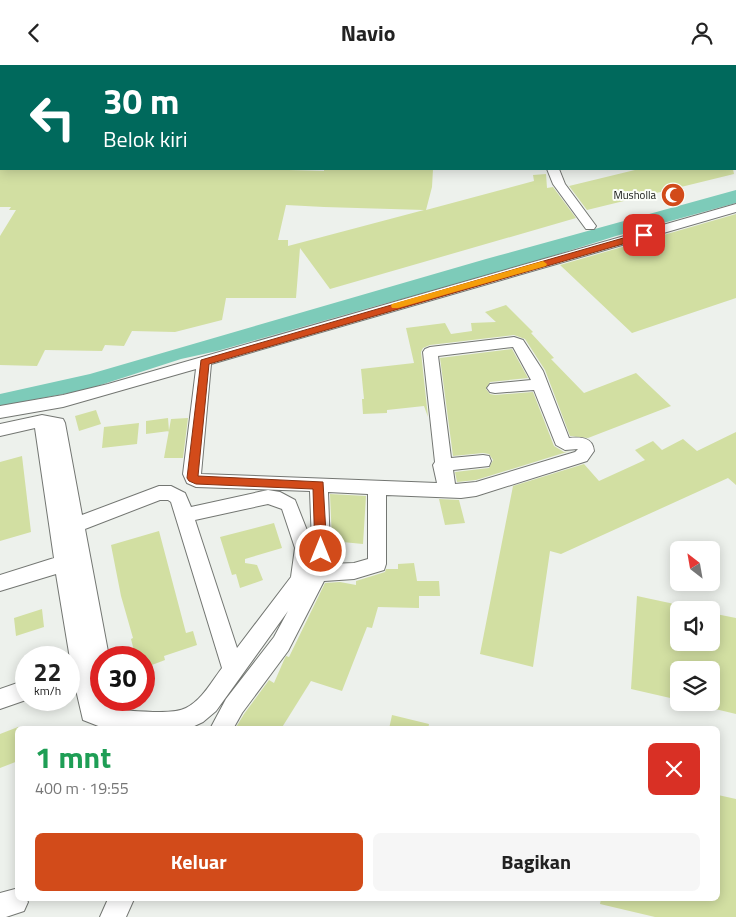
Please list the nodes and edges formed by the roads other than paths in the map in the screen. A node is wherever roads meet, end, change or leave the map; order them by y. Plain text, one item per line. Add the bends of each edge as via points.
1 (553, 170) edge
2 (736, 208) edge
3 (590, 226) dead end
4 (204, 362) junction
5 (540, 385) junction
6 (496, 388) dead end
7 (0, 412) edge
8 (0, 430) edge
9 (483, 461) dead end
10 (442, 465) junction
11 (319, 485) junction
12 (377, 487) junction
13 (447, 489) junction
14 (185, 515) junction
15 (68, 527) junction
16 (81, 557) junction
17 (63, 564) junction
18 (318, 573) junction
19 (0, 583) edge
20 (233, 669) junction
21 (88, 671) edge
22 (90, 693) edge
23 (15, 694) edge
24 (0, 699) edge
25 (92, 711) edge
26 (104, 711) edge
27 (117, 711) edge
28 (223, 726) edge
29 (120, 901) edge
30 (113, 917) edge

1 - 3 street
2 - 4 street
4 - 7 street via 63,401
4 - 11 street via 193,478
5 - 6 street
5 - 10 street via 520,344 514,342 432,350
5 - 13 street via 562,441 565,444 581,443 586,447 585,455 476,489
8 - 15 street via 42,421
9 - 10 street
10 - 13 street
11 - 12 street
11 - 18 street via 321,551
12 - 13 street
12 - 18 street via 377,564 354,571
14 - 15 street via 180,497 165,492
14 - 20 street
14 - 20 street via 274,497 289,505 304,543 300,579
15 - 16 street
15 - 17 street
16 - 17 street
16 - 21 street
17 - 19 street
17 - 21 street
18 - 28 street via 281,644
20 - 27 street via 208,704 185,720 152,721
21 - 22 street
23 - 24 street
25 - 26 street via 92,715
29 - 30 street

